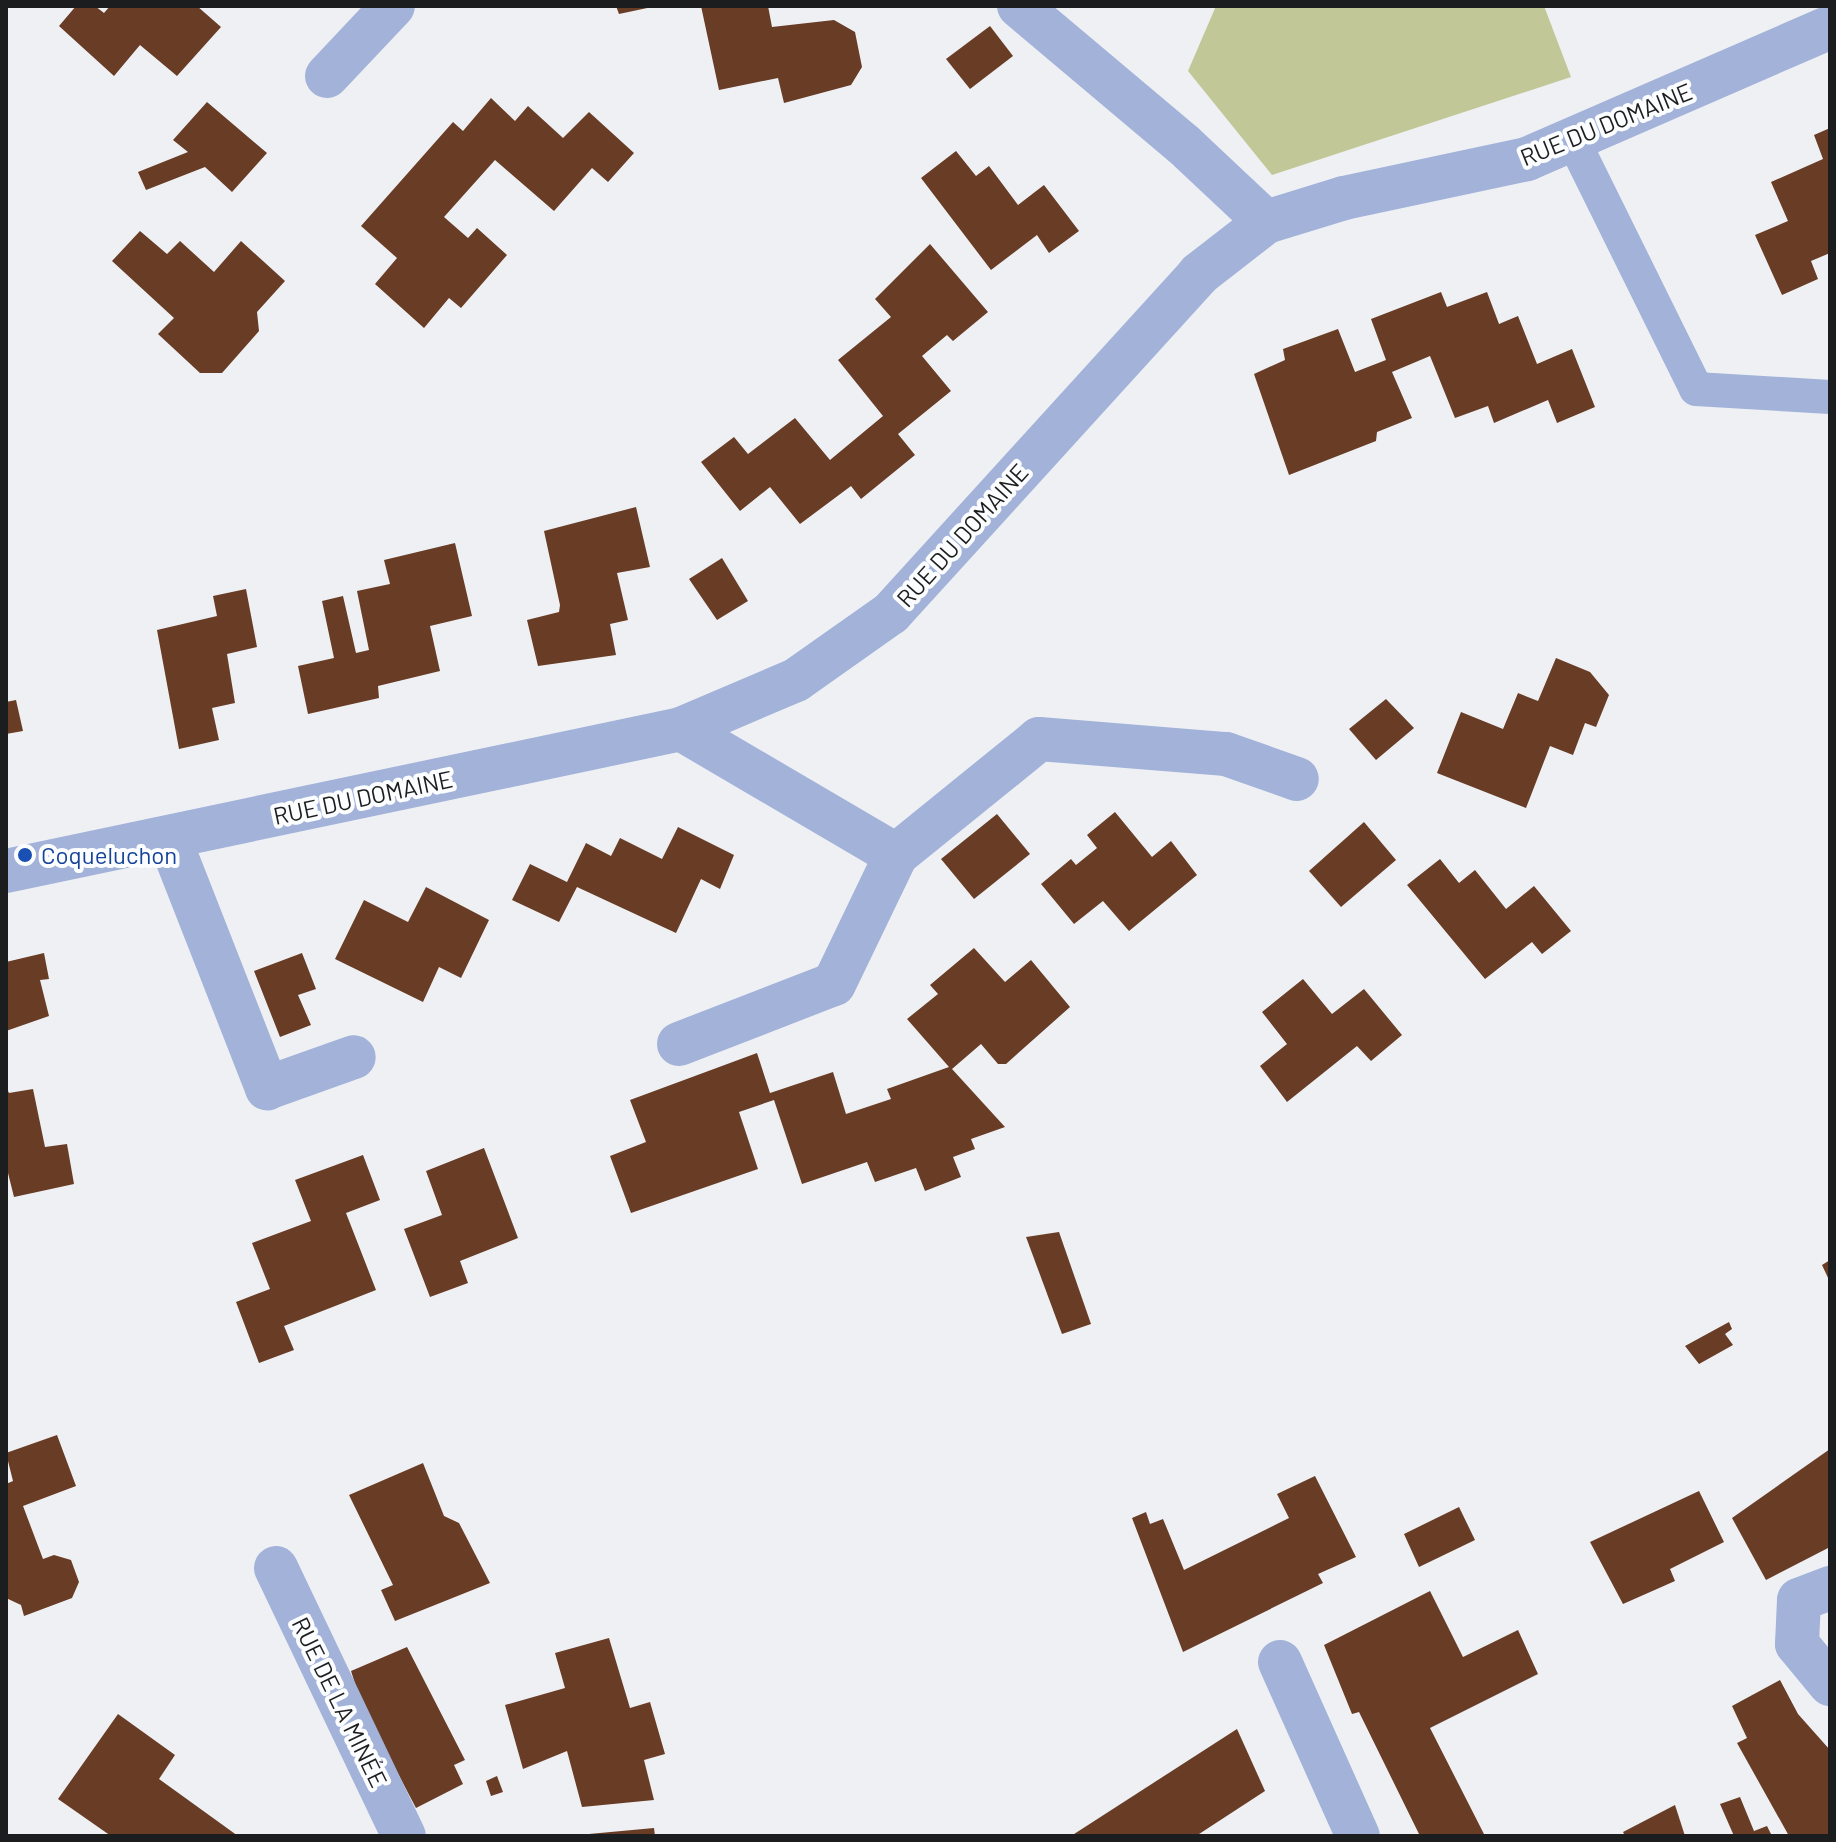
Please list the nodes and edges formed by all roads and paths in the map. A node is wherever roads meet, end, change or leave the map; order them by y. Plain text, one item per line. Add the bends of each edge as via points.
1 (393, 6) edge
2 (1019, 6) edge
3 (1830, 27) edge
4 (327, 76) dead end
5 (1574, 142) junction
6 (1266, 222) junction
7 (1830, 397) edge
8 (681, 729) junction
9 (1297, 779) dead end
10 (169, 838) junction
11 (896, 855) junction
12 (6, 871) edge
13 (679, 1044) dead end
14 (354, 1057) dead end
15 (276, 1568) dead end
16 (1830, 1588) edge
17 (1280, 1662) dead end
18 (1830, 1684) edge
19 (404, 1836) edge
20 (1358, 1836) edge

1 - 4 street
2 - 6 street via 1183,144
3 - 5 street, RUE DU DOMAINE
5 - 6 street, RUE DU DOMAINE via 1527,159 1344,198
5 - 7 lane via 1696,389
6 - 8 street, RUE DU DOMAINE via 1199,274 891,613 796,680
8 - 10 street, RUE DU DOMAINE
8 - 11 street
9 - 11 street via 1226,754 1039,739
10 - 12 street, RUE DU DOMAINE
10 - 14 street via 267,1088
11 - 13 street via 834,984
15 - 19 street, RUE DE LA MINÉE
16 - 18 street via 1799,1600 1797,1644
17 - 20 street

